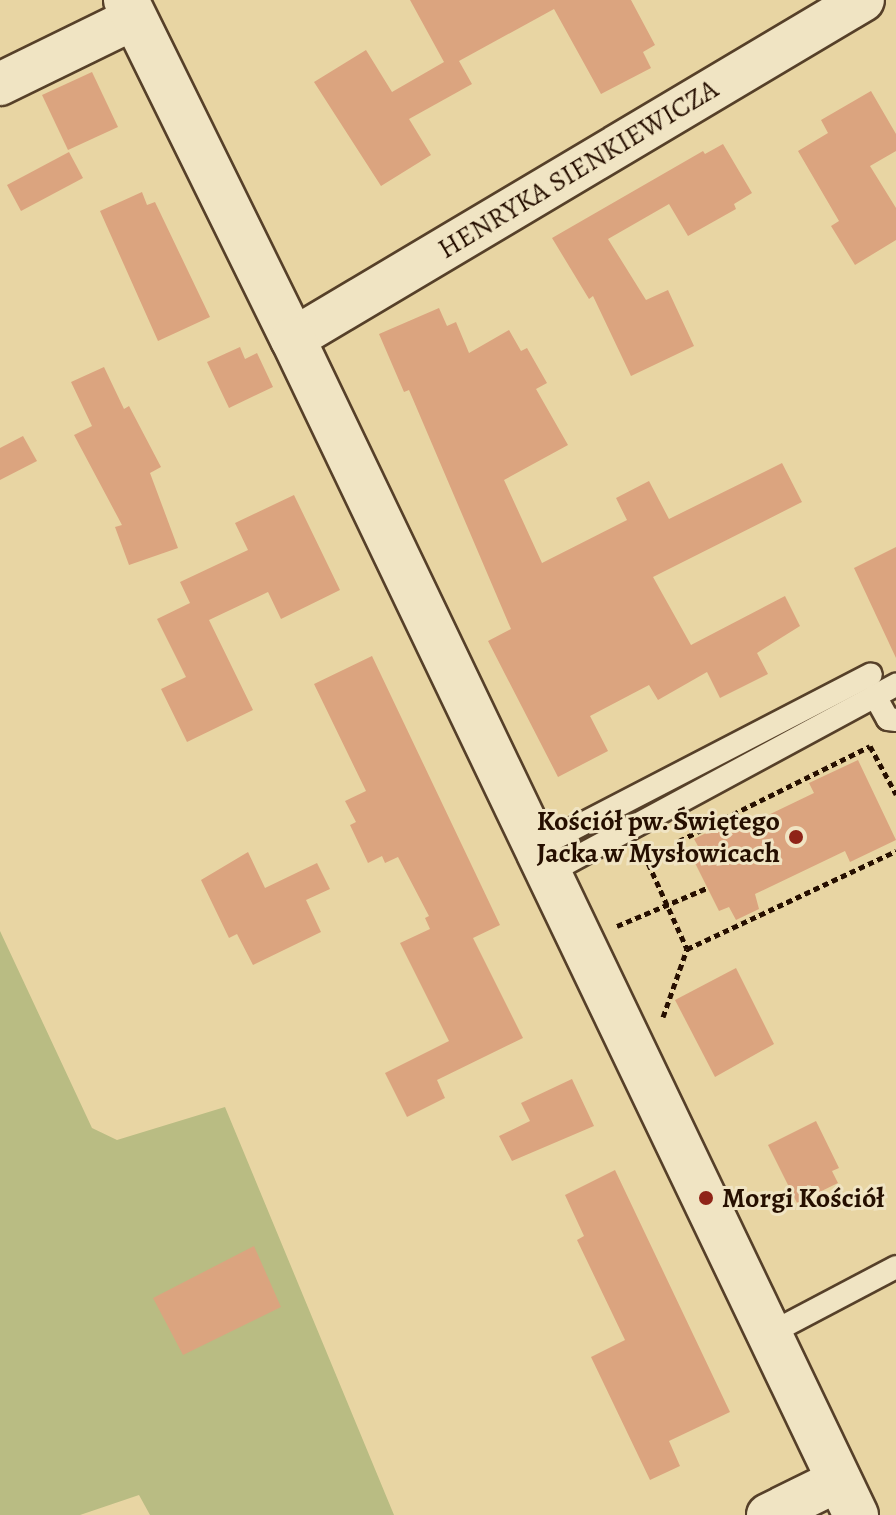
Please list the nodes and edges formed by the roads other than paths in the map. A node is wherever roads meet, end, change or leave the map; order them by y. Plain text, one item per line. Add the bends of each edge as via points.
1 (863, 0) edge
2 (130, 9) edge
3 (0, 84) edge
4 (293, 339) junction
5 (873, 685) junction
6 (896, 685) edge
7 (896, 720) edge
8 (542, 860) junction
9 (896, 1267) edge
10 (771, 1333) junction
11 (848, 1498) edge
12 (768, 1515) edge

1 - 4 street, HENRYKA SIENKIEWICZA
2 - 3 street
2 - 4 street
4 - 8 street
5 - 6 lane
5 - 7 lane via 888,719
5 - 8 lane
8 - 10 street
9 - 10 lane
10 - 11 street
11 - 12 street

